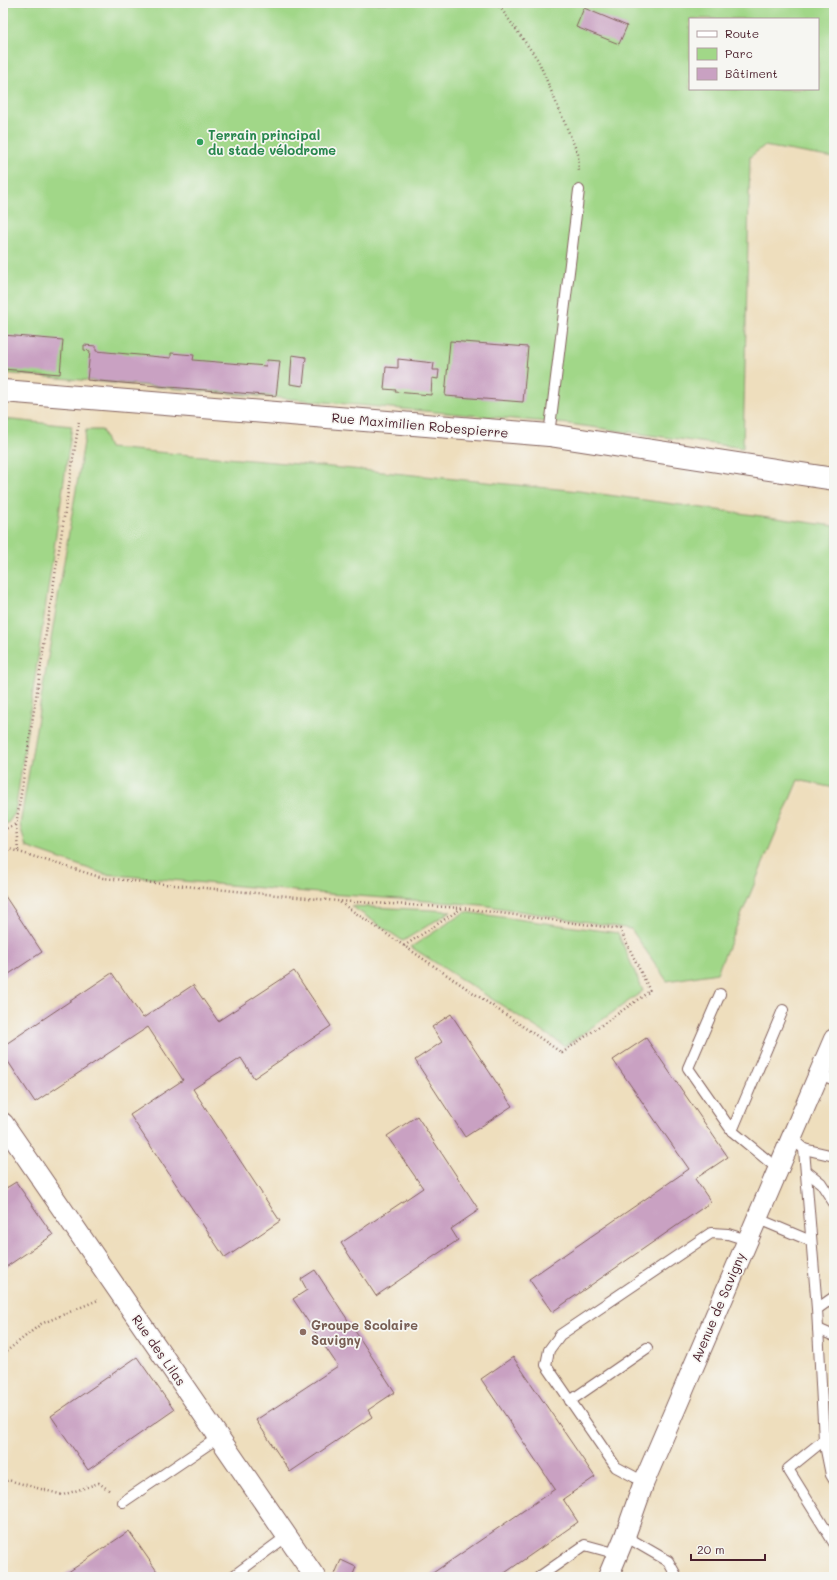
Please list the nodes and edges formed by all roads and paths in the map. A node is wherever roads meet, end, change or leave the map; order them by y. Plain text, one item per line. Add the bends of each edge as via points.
1 (497, 3) edge
2 (579, 190) joint
3 (3, 391) edge
4 (82, 397) junction
5 (549, 435) junction
6 (834, 479) edge
7 (16, 824) junction
8 (3, 830) edge
9 (3, 847) edge
10 (18, 850) junction
11 (338, 901) junction
12 (462, 908) junction
13 (404, 946) junction
14 (720, 994) dead end
15 (783, 1010) dead end
16 (834, 1039) edge
17 (827, 1077) edge
18 (5, 1130) edge
19 (732, 1131) junction
20 (798, 1144) junction
21 (834, 1156) edge
22 (778, 1169) junction
23 (806, 1171) junction
24 (834, 1203) edge
25 (756, 1218) junction
26 (747, 1240) junction
27 (811, 1241) junction
28 (119, 1291) junction
29 (834, 1297) edge
30 (817, 1309) junction
31 (818, 1329) junction
32 (834, 1336) edge
33 (647, 1348) dead end
34 (3, 1354) edge
35 (570, 1400) junction
36 (834, 1434) edge
37 (219, 1437) junction
38 (824, 1440) junction
39 (834, 1480) edge
40 (644, 1482) junction
41 (3, 1483) edge
42 (123, 1502) joint
43 (287, 1536) junction
44 (625, 1536) junction
45 (834, 1542) edge
46 (618, 1554) junction
47 (307, 1573) edge
48 (232, 1577) edge
49 (538, 1577) edge
50 (608, 1577) edge
51 (677, 1577) edge

1 - 2 path via 538,60 578,154
2 - 5 lane
3 - 4 street, Rue Maximilien Robespierre
4 - 5 street, Rue Maximilien Robespierre
4 - 7 path
5 - 6 street, Rue Maximilien Robespierre
7 - 8 path
7 - 10 path
9 - 10 path
10 - 11 path via 103,878
11 - 12 path
11 - 13 path
12 - 13 path
12 - 13 path via 620,929 650,992 562,1053
14 - 19 lane via 688,1068
15 - 19 lane
16 - 17 street, Avenue de Savigny
17 - 20 street, Avenue de Savigny
18 - 28 street, Rue des Lilas
19 - 22 lane
20 - 21 lane
20 - 22 street, Avenue de Savigny
20 - 23 lane
22 - 25 street, Avenue de Savigny
23 - 24 lane via 822,1183
23 - 27 lane
25 - 26 street, Avenue de Savigny
25 - 27 lane
26 - 35 lane via 728,1234 711,1233 560,1335 549,1350 546,1365
26 - 40 street, Avenue de Savigny
27 - 30 lane
28 - 34 path via 41,1324
28 - 37 street, Rue des Lilas
29 - 30 lane
30 - 31 lane
31 - 32 lane
31 - 38 lane
33 - 35 lane
35 - 40 lane via 616,1467
36 - 38 lane
37 - 42 lane
37 - 43 street, Rue des Lilas
38 - 39 lane
38 - 45 lane via 788,1470
40 - 44 street, Avenue de Savigny
41 - 42 path via 8,1480 63,1495 99,1482
43 - 47 street, Rue des Lilas
43 - 48 lane
44 - 46 street, Avenue de Savigny
44 - 51 lane via 668,1561
46 - 49 lane via 585,1545
46 - 50 street, Avenue de Savigny

